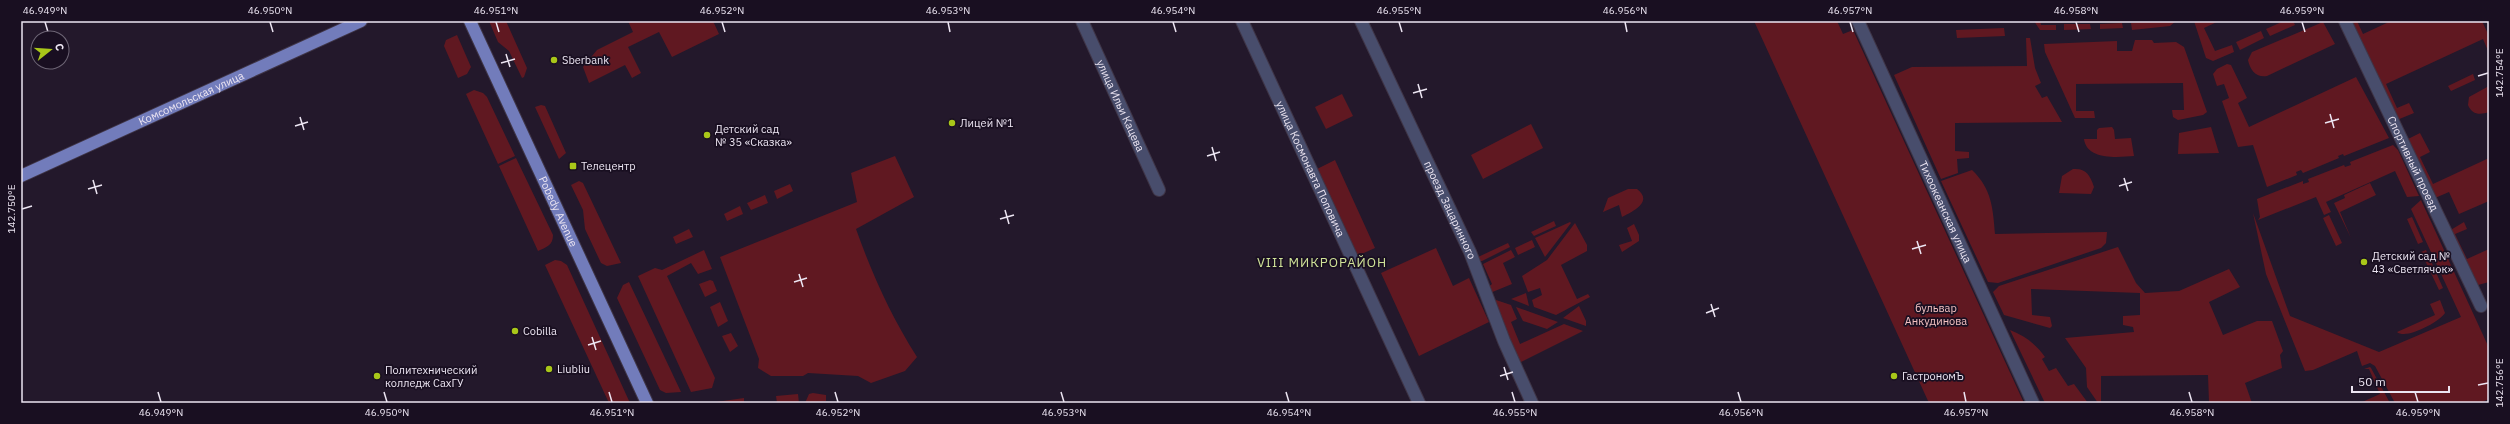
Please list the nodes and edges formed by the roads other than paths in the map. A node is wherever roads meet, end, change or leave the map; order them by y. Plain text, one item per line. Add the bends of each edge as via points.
1 (361, 21) edge
2 (470, 21) edge
3 (1082, 21) edge
4 (1242, 21) edge
5 (1361, 21) edge
6 (1858, 21) edge
7 (2345, 21) edge
8 (21, 176) edge
9 (1159, 190) dead end
10 (2480, 306) dead end
11 (647, 403) edge
12 (1419, 403) edge
13 (1532, 403) edge
14 (2033, 403) edge

1 - 8 main road, Комсомольская улица
2 - 11 main road, Pobedy Avenue
3 - 9 street, улица Ильи Кацева
4 - 12 street, улица Космонавта Поповича
5 - 13 street, проезд Зацаринного via 1470,252 1504,341
6 - 14 street, Тихоокеанская улица
7 - 10 street, Спортивный проезд

